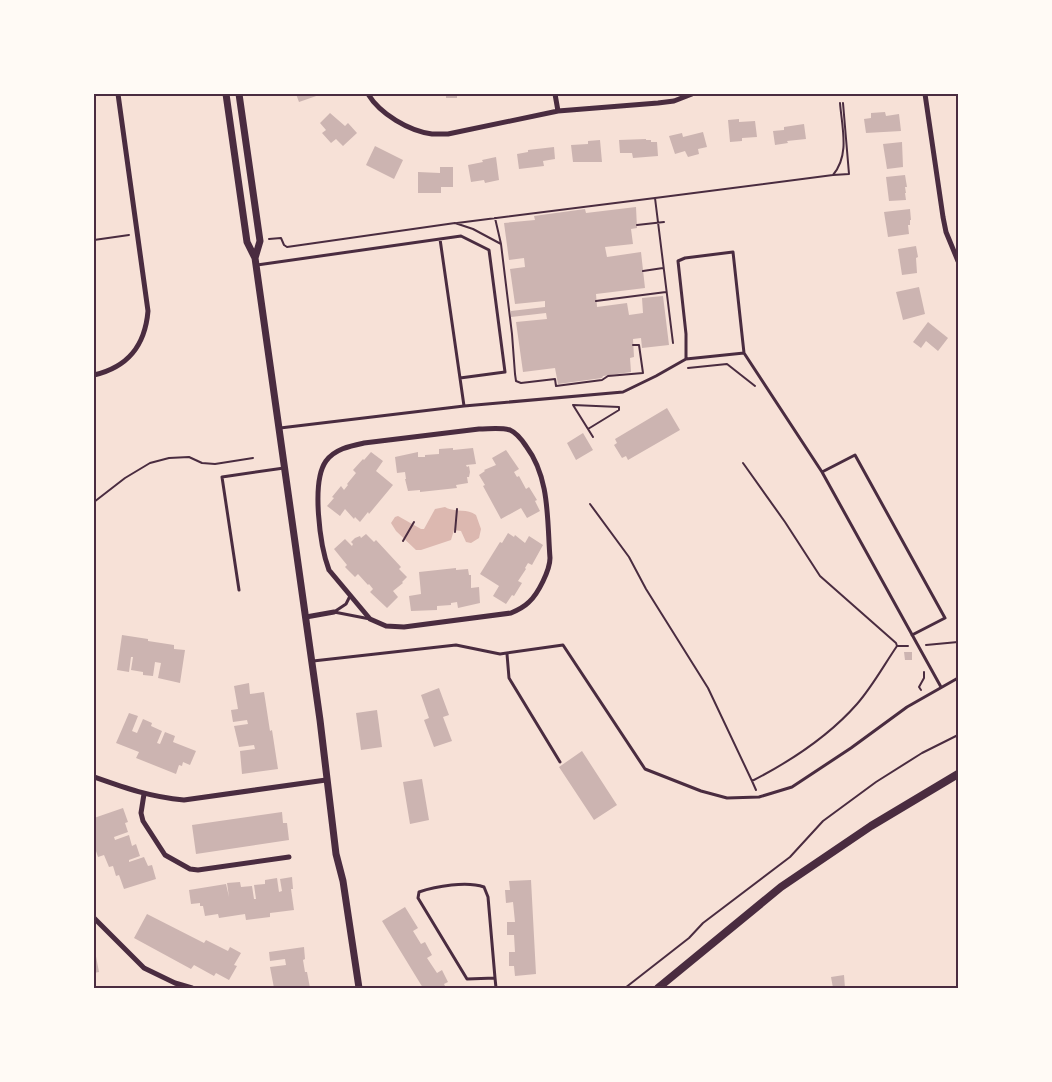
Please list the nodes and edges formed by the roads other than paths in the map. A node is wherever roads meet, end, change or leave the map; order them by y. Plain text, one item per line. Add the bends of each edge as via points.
1 (118, 94) edge
2 (226, 94) edge
3 (239, 94) edge
4 (368, 94) edge
5 (555, 94) edge
6 (692, 94) edge
7 (925, 94) edge
8 (558, 111) junction
9 (440, 239) junction
10 (256, 261) junction
11 (958, 261) edge
12 (744, 353) junction
13 (686, 359) junction
14 (94, 375) edge
15 (460, 378) junction
16 (464, 406) junction
17 (279, 428) junction
18 (285, 468) junction
19 (822, 472) junction
20 (239, 590) dead end
21 (350, 596) junction
22 (334, 612) junction
23 (306, 617) junction
24 (370, 619) junction
25 (912, 635) junction
26 (507, 654) junction
27 (312, 661) junction
28 (958, 678) edge
29 (941, 687) junction
30 (560, 762) dead end
31 (958, 774) edge
32 (94, 777) edge
33 (326, 780) junction
34 (144, 794) junction
35 (289, 857) dead end
36 (94, 918) edge
37 (495, 978) junction
38 (192, 988) edge
39 (358, 988) edge
40 (496, 988) edge
41 (658, 988) edge

1 - 14 street via 148,310 145,332 133,354 116,368
2 - 10 street via 247,242
3 - 10 street via 260,241
4 - 8 street via 399,121 432,134 448,134
5 - 8 street
6 - 8 street via 674,101
7 - 11 street via 943,217
9 - 10 lane
9 - 15 lane
9 - 15 lane via 461,236 489,250 505,372
10 - 17 street
12 - 13 lane
12 - 13 lane via 733,252 678,261
12 - 19 lane
13 - 16 lane via 623,392
15 - 16 lane
16 - 17 lane
17 - 18 street
18 - 20 lane via 222,477
18 - 23 street
19 - 25 lane
19 - 25 lane via 855,455 945,618
21 - 22 lane via 346,604
21 - 24 street
21 - 24 street via 329,570 324,550 318,486 320,472 327,460 336,452 356,445 479,429 509,430 521,438 532,454 544,485 550,558 549,569 531,601 511,613 404,627 386,626
22 - 23 street
22 - 24 lane
23 - 27 street
25 - 29 lane
26 - 27 lane via 456,645
26 - 29 lane via 563,645 645,769 727,798 759,797 792,787
26 - 30 lane via 509,678
27 - 33 street
28 - 29 lane
31 - 41 main road via 871,826 781,887
32 - 34 street
33 - 34 street via 184,800
33 - 39 street
34 - 35 street via 141,814 145,825 165,855 190,869
36 - 38 street via 144,968
37 - 37 lane via 488,897 484,887 474,883 419,892 418,898 467,980
37 - 40 lane

